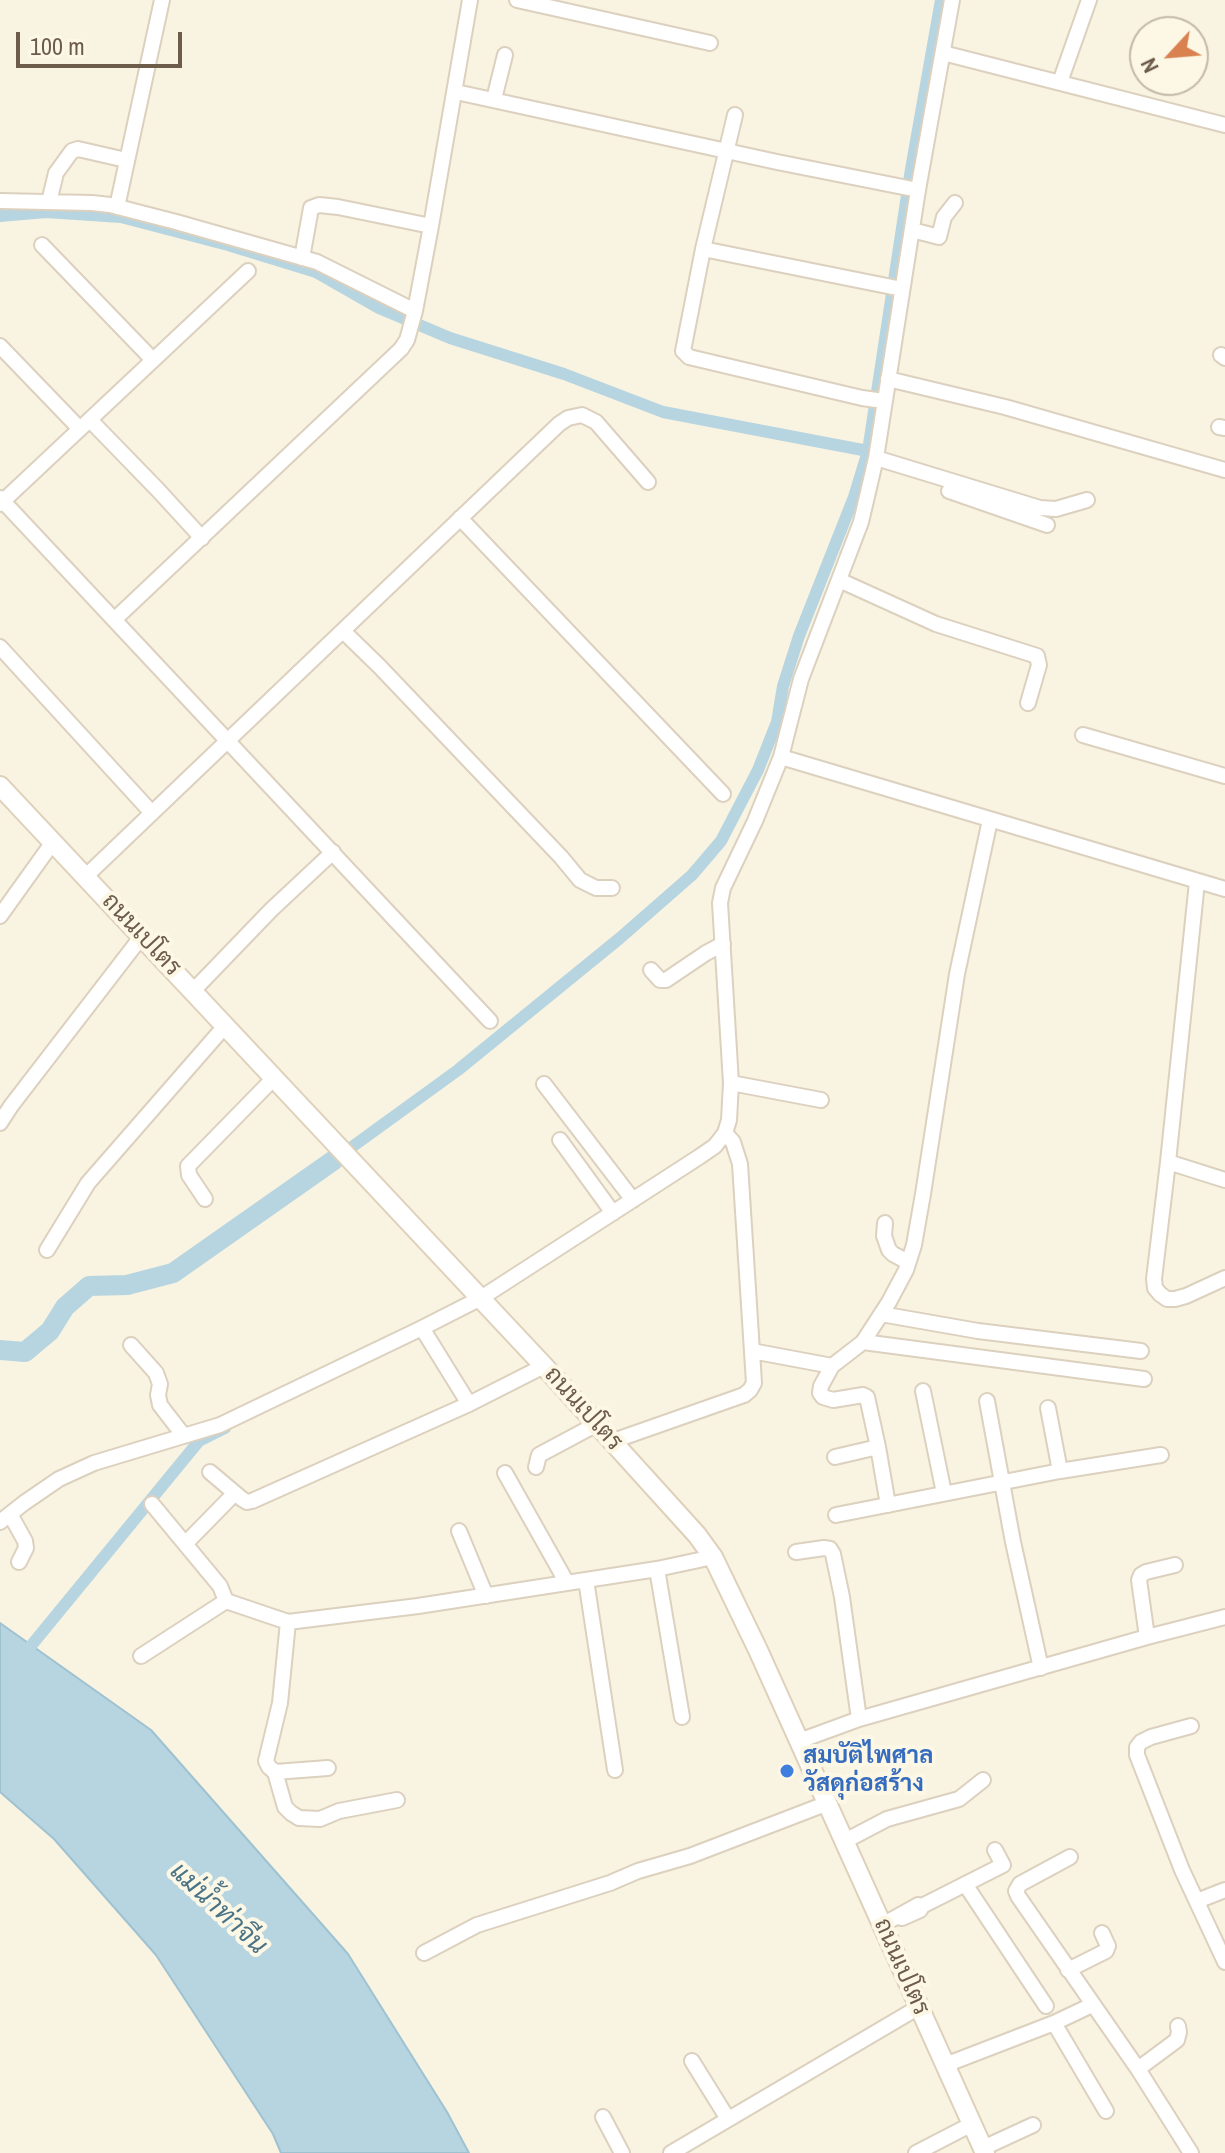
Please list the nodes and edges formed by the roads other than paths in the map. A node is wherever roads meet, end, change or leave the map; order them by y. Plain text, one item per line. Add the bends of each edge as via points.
1 (162, 0) edge
2 (470, 0) edge
3 (517, 0) edge
4 (952, 0) edge
5 (1089, 0) edge
6 (710, 43) dead end
7 (943, 53) junction
8 (505, 55) dead end
9 (1060, 82) junction
10 (456, 92) junction
11 (494, 99) junction
12 (735, 115) dead end
13 (1225, 125) edge
14 (726, 151) junction
15 (126, 160) junction
16 (918, 190) junction
17 (0, 201) edge
18 (49, 202) junction
19 (955, 203) dead end
20 (117, 207) junction
21 (431, 226) junction
22 (912, 230) junction
23 (42, 245) dead end
24 (703, 249) junction
25 (302, 258) junction
26 (248, 271) dead end
27 (899, 289) junction
28 (414, 314) junction
29 (0, 346) edge
30 (152, 359) junction
31 (888, 379) junction
32 (882, 400) junction
33 (85, 424) junction
34 (875, 462) junction
35 (1225, 470) edge
36 (648, 482) dead end
37 (1087, 500) dead end
38 (1, 501) edge
39 (460, 518) junction
40 (1047, 525) dead end
41 (202, 538) junction
42 (839, 580) junction
43 (114, 620) junction
44 (343, 631) junction
45 (0, 647) edge
46 (1028, 703) dead end
47 (1083, 735) dead end
48 (229, 741) junction
49 (781, 757) junction
50 (1225, 776) edge
51 (0, 786) edge
52 (723, 794) dead end
53 (152, 813) junction
54 (990, 820) junction
55 (53, 842) junction
56 (333, 852) junction
57 (85, 877) junction
58 (1197, 882) junction
59 (612, 888) dead end
60 (1225, 889) edge
61 (0, 916) edge
62 (142, 936) junction
63 (723, 944) junction
64 (651, 970) dead end
65 (193, 991) junction
66 (490, 1021) dead end
67 (225, 1026) junction
68 (274, 1078) junction
69 (731, 1083) junction
70 (544, 1084) dead end
71 (821, 1100) dead end
72 (0, 1123) edge
73 (725, 1133) junction
74 (560, 1140) dead end
75 (1168, 1162) junction
76 (1225, 1180) edge
77 (205, 1199) dead end
78 (633, 1200) junction
79 (613, 1213) junction
80 (885, 1223) dead end
81 (47, 1250) dead end
82 (908, 1262) junction
83 (1225, 1278) edge
84 (481, 1298) junction
85 (881, 1314) junction
86 (422, 1328) junction
87 (863, 1342) junction
88 (131, 1345) dead end
89 (752, 1351) junction
90 (1141, 1351) dead end
91 (544, 1366) junction
92 (832, 1366) junction
93 (1144, 1379) dead end
94 (923, 1391) dead end
95 (987, 1401) dead end
96 (469, 1404) junction
97 (1048, 1408) dead end
98 (597, 1424) junction
99 (184, 1436) junction
100 (613, 1441) junction
101 (878, 1447) junction
102 (1161, 1455) dead end
103 (835, 1457) dead end
104 (536, 1467) dead end
105 (1060, 1471) junction
106 (210, 1472) dead end
107 (505, 1473) dead end
108 (1002, 1483) junction
109 (235, 1493) junction
110 (944, 1493) junction
111 (152, 1504) dead end
112 (888, 1505) junction
113 (836, 1515) dead end
114 (5, 1518) edge
115 (459, 1531) dead end
116 (185, 1544) junction
117 (796, 1552) dead end
118 (713, 1557) junction
119 (19, 1562) dead end
120 (1175, 1565) dead end
121 (657, 1569) junction
122 (586, 1580) junction
123 (567, 1583) junction
124 (486, 1596) junction
125 (226, 1601) junction
126 (1225, 1617) edge
127 (288, 1622) junction
128 (1147, 1637) junction
129 (141, 1656) dead end
130 (1041, 1668) junction
131 (682, 1717) dead end
132 (859, 1719) junction
133 (1191, 1726) dead end
134 (799, 1741) junction
135 (328, 1768) dead end
136 (615, 1770) dead end
137 (275, 1772) junction
138 (983, 1780) dead end
139 (397, 1800) dead end
140 (828, 1803) junction
141 (845, 1841) junction
142 (995, 1850) dead end
143 (1070, 1857) dead end
144 (965, 1884) junction
145 (1225, 1890) edge
146 (1197, 1901) junction
147 (890, 1921) junction
148 (1102, 1933) dead end
149 (424, 1953) dead end
150 (1225, 1962) edge
151 (1068, 1970) junction
152 (1092, 2005) junction
153 (1046, 2006) dead end
154 (919, 2007) junction
155 (1054, 2023) junction
156 (1178, 2026) dead end
157 (692, 2061) dead end
158 (945, 2065) junction
159 (1138, 2069) junction
160 (1106, 2111) dead end
161 (603, 2117) dead end
162 (728, 2119) junction
163 (972, 2124) junction
164 (1033, 2125) dead end
165 (938, 2148) edge
166 (984, 2151) edge
167 (622, 2153) edge
168 (671, 2153) edge
169 (916, 2153) edge
170 (1191, 2153) edge

1 - 15 street
2 - 10 street
3 - 6 street
4 - 7 street
5 - 9 street
7 - 9 street
7 - 16 street
8 - 11 street
9 - 13 street
10 - 11 street
10 - 21 street
11 - 14 street
12 - 14 street
14 - 16 street
14 - 24 street
15 - 18 street via 72,151 56,173
15 - 20 street
16 - 22 street
17 - 18 street
18 - 20 street
19 - 22 street via 939,237
20 - 25 street
21 - 25 street via 319,205 311,208
21 - 28 street
22 - 27 street
23 - 30 street
24 - 27 street
24 - 32 street via 683,347 689,357
25 - 28 street
26 - 30 street
27 - 31 street
28 - 41 street via 401,349
29 - 33 street
30 - 33 street
31 - 32 street
31 - 35 street
32 - 34 street
33 - 38 street
33 - 41 street
34 - 37 street via 1040,508
34 - 40 street
34 - 42 street via 861,522
36 - 39 street via 596,422 574,416 552,430
38 - 43 street
39 - 44 street
39 - 52 street
41 - 43 street
42 - 46 street via 936,624 1037,656
42 - 49 street via 801,679
43 - 48 street
44 - 48 street
44 - 59 street via 580,880
45 - 53 street
47 - 50 street
48 - 53 street
48 - 56 street
49 - 54 street
49 - 63 street via 723,888
51 - 55 street, ถนนเปโตร
53 - 57 street
54 - 58 street
54 - 82 street via 957,974
55 - 57 street, ถนนเปโตร
55 - 61 street
56 - 65 street
56 - 66 street
57 - 62 street, ถนนเปโตร
58 - 60 street
58 - 75 street
62 - 65 street, ถนนเปโตร
62 - 72 street
63 - 64 street via 666,980
63 - 69 street
65 - 67 street, ถนนเปโตร
67 - 68 street, ถนนเปโตร
67 - 81 street via 88,1183
68 - 77 street via 188,1166
68 - 84 street, ถนนเปโตร
69 - 71 street
69 - 73 street
70 - 78 street
73 - 78 street via 707,1152
73 - 89 street via 740,1164
74 - 79 street
75 - 76 street
75 - 83 street via 1155,1288 1175,1299
78 - 79 street
79 - 84 street
80 - 82 street via 889,1250
82 - 85 street
84 - 86 street
84 - 91 street, ถนนเปโตร
85 - 87 street
85 - 90 street
86 - 96 street
86 - 99 street via 220,1425
87 - 92 street
87 - 93 street
88 - 99 street via 156,1373 160,1405
89 - 92 street
89 - 100 street via 754,1383 744,1395
91 - 96 street
91 - 98 street, ถนนเปโตร
92 - 101 street via 820,1393 833,1400 867,1397
94 - 110 street
95 - 108 street
96 - 109 street via 258,1499 247,1502
97 - 105 street
98 - 100 street, ถนนเปโตร
98 - 104 street via 539,1455
99 - 114 street via 117,1454 59,1479
100 - 118 street, ถนนเปโตร
101 - 103 street
101 - 112 street
102 - 105 street
105 - 108 street
106 - 109 street
107 - 123 street
108 - 110 street
108 - 130 street
109 - 116 street
110 - 112 street
111 - 116 street
112 - 113 street
114 - 119 street via 25,1541
115 - 124 street
116 - 125 street
117 - 132 street via 824,1548 833,1554
118 - 121 street
118 - 134 street, ถนนเปโตร
120 - 128 street via 1146,1572 1139,1580
121 - 122 street
121 - 131 street
122 - 123 street
122 - 136 street
123 - 124 street
124 - 127 street
125 - 127 street
125 - 129 street
126 - 128 street
127 - 137 street via 280,1703 266,1755
128 - 130 street
130 - 132 street
132 - 134 street
133 - 146 street via 1141,1742 1137,1755
134 - 140 street, ถนนเปโตร
135 - 137 street
137 - 139 street via 285,1807 299,1818 320,1819
138 - 141 street via 959,1799 887,1819
140 - 141 street, ถนนเปโตร
140 - 149 street via 690,1856 477,1925
141 - 147 street, ถนนเปโตร
142 - 144 street via 1003,1865
143 - 151 street via 1016,1891
144 - 147 street
144 - 153 street
145 - 146 street
146 - 150 street
147 - 154 street, ถนนเปโตร
148 - 151 street via 1106,1951
151 - 152 street
152 - 155 street
152 - 159 street
154 - 158 street, ถนนเปโตร
154 - 162 street
155 - 158 street
155 - 160 street
156 - 159 street via 1177,2040
157 - 162 street
158 - 163 street, ถนนเปโตร
159 - 170 street
161 - 167 street
162 - 168 street
163 - 165 street
163 - 166 street, ถนนเปโตร
164 - 166 street
165 - 169 street

